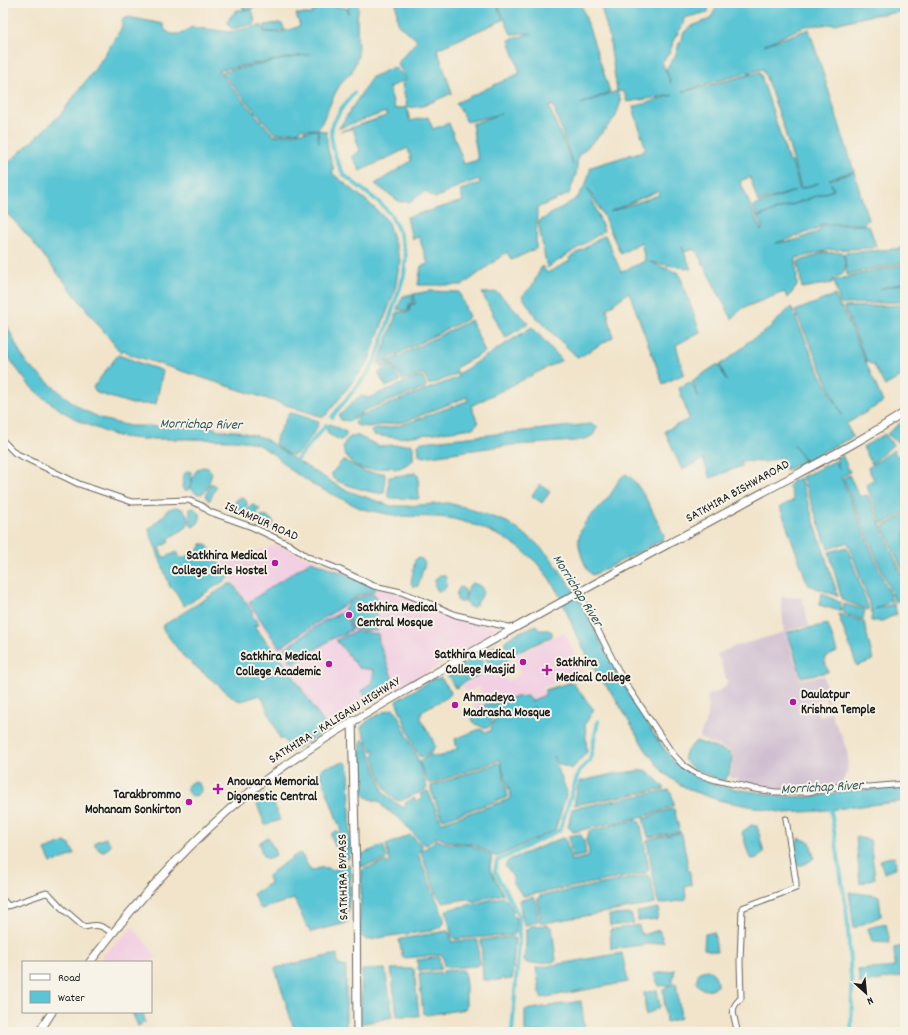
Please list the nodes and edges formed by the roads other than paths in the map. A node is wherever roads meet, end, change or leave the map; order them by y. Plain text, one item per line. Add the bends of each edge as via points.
1 (905, 412) edge
2 (3, 441) edge
3 (582, 591) junction
4 (555, 606) joint
5 (513, 628) junction
6 (352, 722) junction
7 (905, 784) edge
8 (786, 819) dead end
9 (3, 900) edge
10 (112, 933) junction
11 (91, 961) edge
12 (51, 1013) edge
13 (39, 1032) edge
14 (357, 1032) edge
15 (737, 1032) edge

1 - 3 highway, SATKHIRA BISHWAROAD via 848,446
2 - 5 street, ISLAMPUR ROAD via 15,453 79,484 132,502 188,500 210,512 254,528 308,557 374,586 400,592 456,615
3 - 4 highway, SATKHIRA BISHWAROAD
3 - 7 street via 582,599 623,680 672,753 683,765 698,774 776,792
4 - 5 highway, SATKHIRA - KALIGANJ HIGHWAY
5 - 6 highway, SATKHIRA - KALIGANJ HIGHWAY
6 - 10 highway, SATKHIRA - KALIGANJ HIGHWAY via 284,766 230,809 187,850
6 - 14 highway, SATKHIRA BYPASS
8 - 15 street via 796,888 742,908 741,998 734,1004 733,1009
9 - 10 street via 8,906 46,893 84,927 103,926
10 - 11 highway, SATKHIRA - KALIGANJ HIGHWAY
12 - 13 highway

